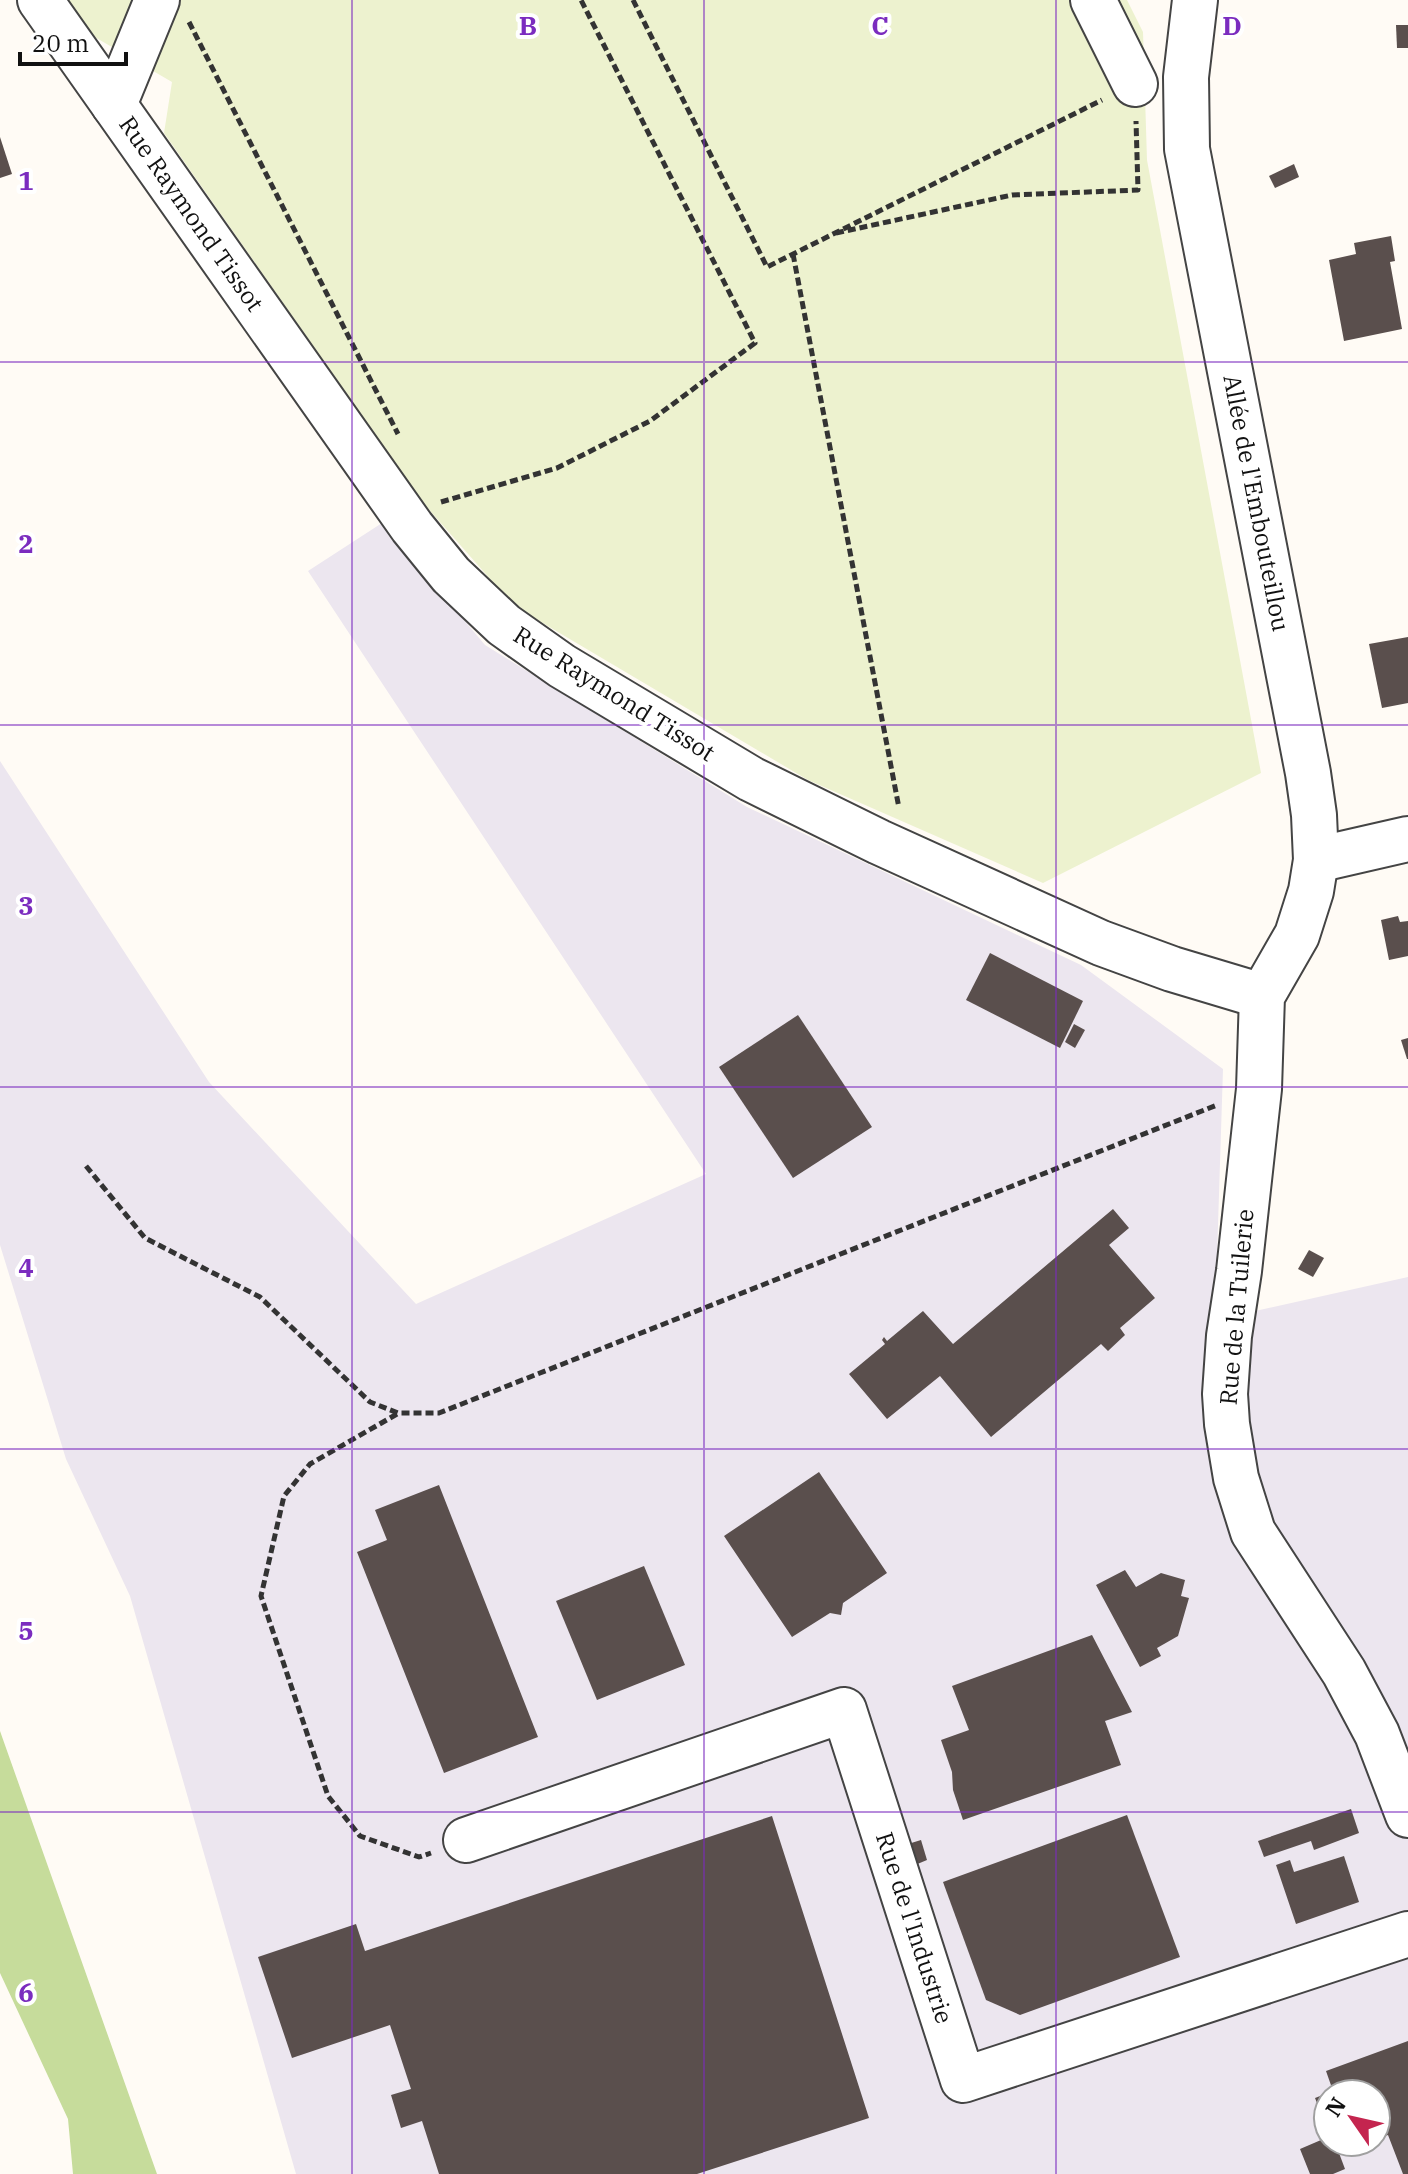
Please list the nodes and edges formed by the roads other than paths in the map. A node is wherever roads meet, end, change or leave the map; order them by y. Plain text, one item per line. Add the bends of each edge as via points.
1 (40, 0) edge
2 (1093, 0) edge
3 (1195, 0) edge
4 (171, 7) edge
5 (1135, 84) road end
6 (114, 105) junction
7 (1408, 839) edge
8 (1316, 860) junction
9 (1262, 996) junction
10 (1405, 1796) edge
11 (466, 1840) road end
12 (1408, 1934) edge

1 - 6 street, Rue Raymond Tissot
2 - 5 street
3 - 8 street, Allée de l'Embouteillou via 1186,77 1187,149 1308,773
4 - 6 street
6 - 9 street, Rue Raymond Tissot via 412,527 451,575 504,625 562,666 751,779 879,842 1101,943
7 - 8 street
8 - 9 street, Allée de l'Embouteillou via 1297,935
9 - 10 street, Rue de la Tuilerie via 1259,1089 1229,1336 1225,1394 1230,1452 1253,1532 1344,1672
11 - 12 street, Rue de l'Industrie via 844,1710 963,2080

